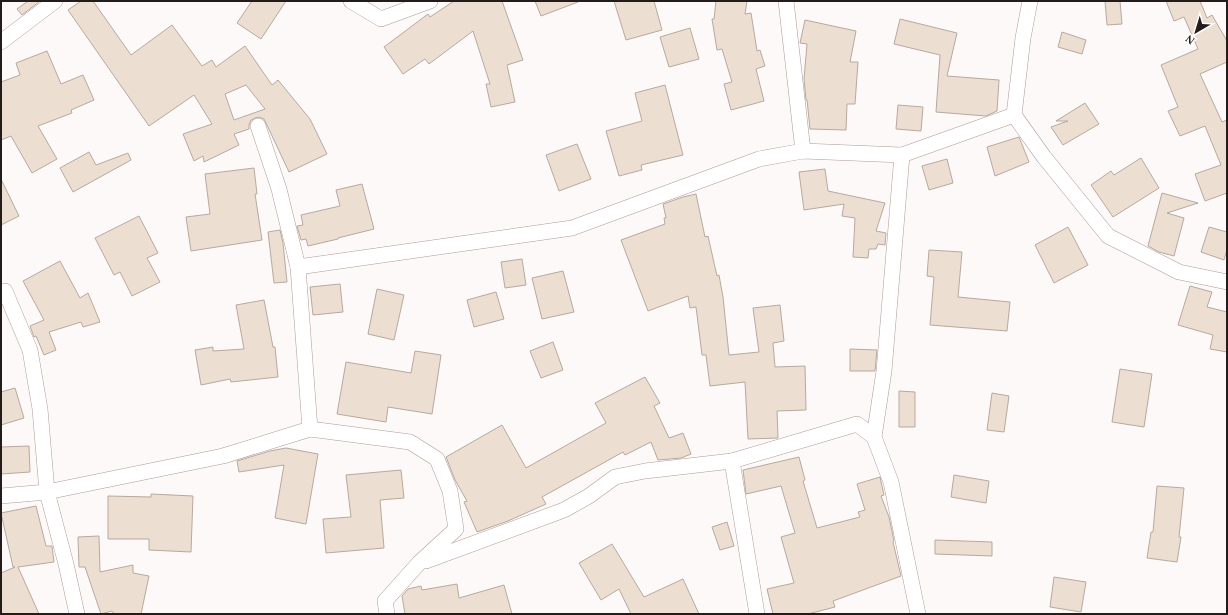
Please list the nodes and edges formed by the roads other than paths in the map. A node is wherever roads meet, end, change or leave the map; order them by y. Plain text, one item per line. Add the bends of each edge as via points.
1 (55, 1) edge
2 (351, 1) edge
3 (430, 1) edge
4 (786, 1) edge
5 (1030, 1) edge
6 (1, 42) edge
7 (1014, 115) junction
8 (258, 126) dead end
9 (803, 151) junction
10 (902, 155) junction
11 (298, 267) junction
12 (1227, 282) edge
13 (5, 291) dead end
14 (310, 429) junction
15 (874, 437) junction
16 (732, 461) junction
17 (47, 492) junction
18 (1, 496) edge
19 (419, 563) junction
20 (77, 614) edge
21 (387, 614) edge
22 (757, 614) edge
23 (918, 614) edge

1 - 6 street
2 - 3 street via 381,18
4 - 9 street
5 - 7 street
7 - 10 street
7 - 12 street via 1044,157 1108,236 1179,272
8 - 11 street via 279,189
9 - 10 street
9 - 11 street via 759,159 572,228
10 - 15 street via 884,371
11 - 14 street
13 - 17 street via 30,350 40,409
14 - 17 street via 223,456
14 - 19 street via 410,442 437,459 450,490 456,529
15 - 16 street via 857,424
15 - 23 street via 891,482
16 - 19 street via 615,477 564,510
16 - 22 street
17 - 18 street
17 - 20 street
19 - 21 street via 385,601

